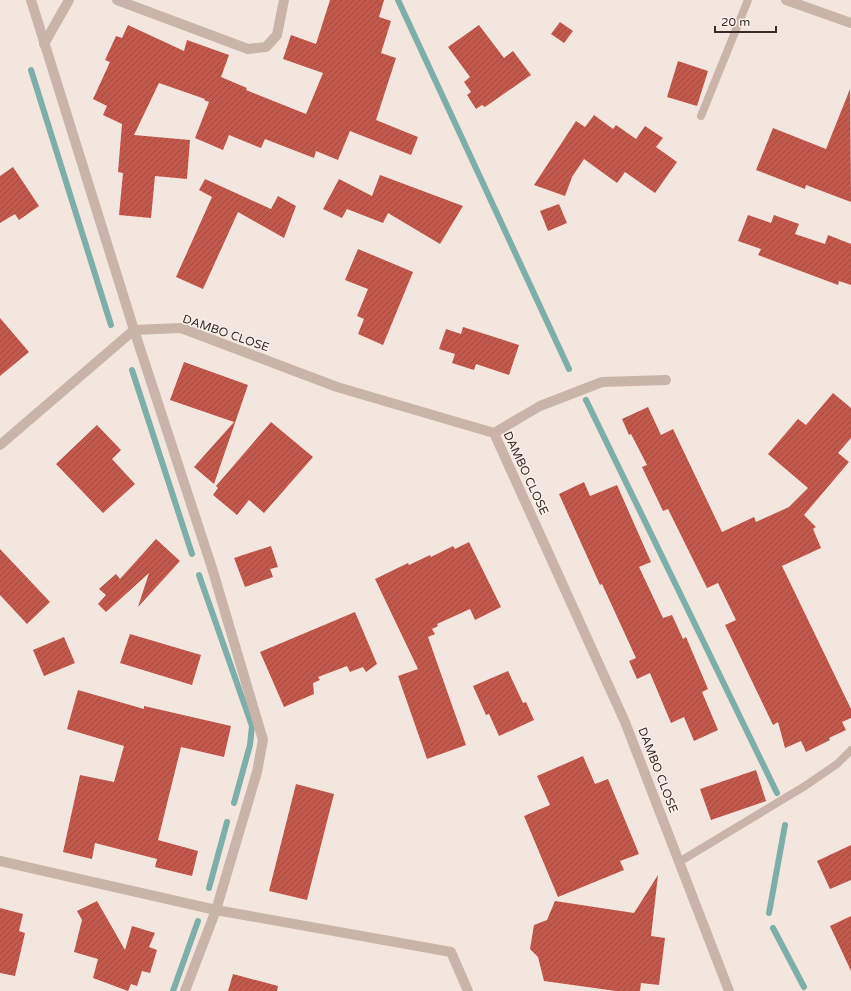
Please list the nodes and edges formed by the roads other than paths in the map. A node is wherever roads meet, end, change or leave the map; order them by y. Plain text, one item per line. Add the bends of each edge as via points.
1 (31, 0) edge
2 (69, 0) edge
3 (117, 0) edge
4 (284, 0) edge
5 (748, 0) edge
6 (786, 0) edge
7 (851, 24) edge
8 (44, 44) junction
9 (701, 116) dead end
10 (134, 330) junction
11 (666, 380) dead end
12 (494, 433) junction
13 (0, 445) edge
14 (851, 750) edge
15 (0, 861) edge
16 (679, 862) junction
17 (216, 910) junction
18 (185, 991) edge
19 (468, 991) edge
20 (729, 991) edge

1 - 8 street
2 - 8 street
3 - 4 street via 248,49 266,47 277,35
5 - 9 lane
6 - 7 street
8 - 10 street
10 - 12 street, DAMBO CLOSE via 181,328 337,387
10 - 13 street
10 - 17 street via 212,568 263,740 257,772
11 - 12 street via 602,382 540,406
12 - 16 street, DAMBO CLOSE via 625,722
14 - 16 lane via 837,764 805,786
15 - 17 street
16 - 20 street, DAMBO CLOSE
17 - 18 street
17 - 19 street via 451,952

